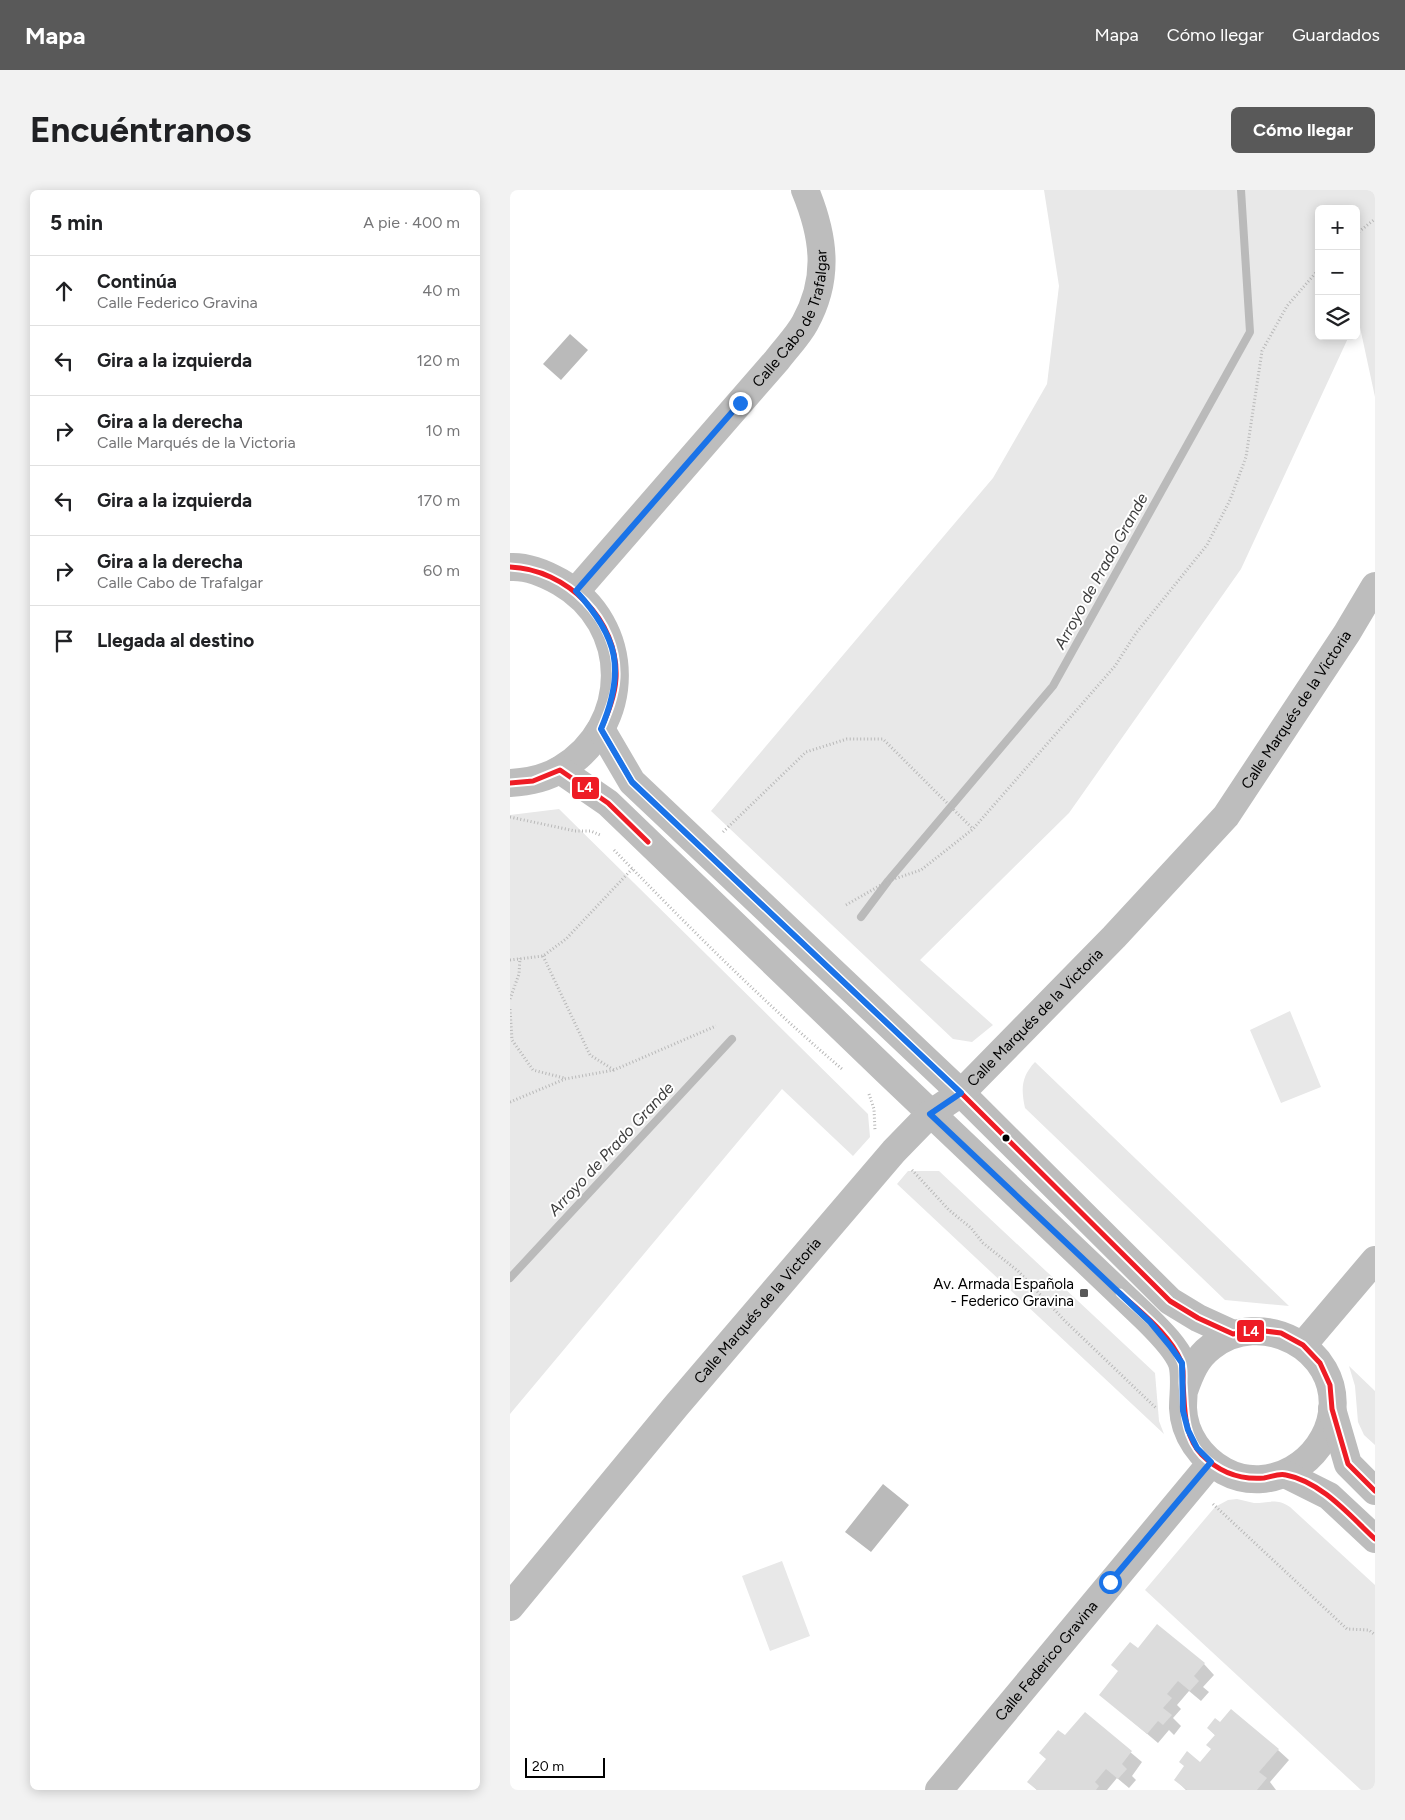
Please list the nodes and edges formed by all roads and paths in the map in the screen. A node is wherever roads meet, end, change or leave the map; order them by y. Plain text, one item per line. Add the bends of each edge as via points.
1 (805, 190) edge
2 (1375, 219) edge
3 (1360, 231) edge
4 (1315, 274) edge
5 (510, 567) edge
6 (1375, 586) edge
7 (576, 591) junction
8 (601, 729) junction
9 (560, 770) junction
10 (510, 783) edge
11 (510, 818) edge
12 (973, 829) junction
13 (606, 841) dead end
14 (652, 846) junction
15 (612, 848) dead end
16 (704, 851) junction
17 (632, 868) junction
18 (846, 905) dead end
19 (543, 956) junction
20 (520, 958) junction
21 (510, 960) edge
22 (510, 999) edge
23 (510, 1009) edge
24 (716, 1026) dead end
25 (614, 1070) junction
26 (845, 1072) dead end
27 (565, 1079) junction
28 (864, 1090) dead end
29 (961, 1093) junction
30 (510, 1102) edge
31 (930, 1114) junction
32 (876, 1133) dead end
33 (919, 1177) dead end
34 (1375, 1260) edge
35 (1233, 1334) junction
36 (1303, 1345) junction
37 (1184, 1391) junction
38 (1159, 1410) dead end
39 (1332, 1410) junction
40 (1211, 1462) junction
41 (1285, 1474) junction
42 (1375, 1491) edge
43 (1215, 1507) dead end
44 (1375, 1539) edge
45 (510, 1607) edge
46 (1375, 1635) edge
47 (939, 1790) edge

1 - 7 street, Calle Cabo de Trafalgar via 821,238 822,265 818,293 805,324
2 - 3 path
4 - 12 path via 1287,306 1262,351 1246,457 1230,500 1207,545 1136,633 1109,673
5 - 7 street via 547,574
6 - 29 street, Calle Marqués de la Victoria via 1226,816 1114,937
7 - 8 street via 597,614 610,640 616,671 613,701
8 - 9 street via 584,752
8 - 16 street via 632,782
9 - 10 street via 532,781
9 - 14 street via 608,803
11 - 13 path via 575,831 591,831
12 - 16 path via 883,739 847,739 806,752
12 - 18 path via 921,870 888,881
14 - 17 path
14 - 31 street
15 - 17 path
16 - 29 street
17 - 19 path via 566,939
17 - 26 path via 794,1029
19 - 20 path
19 - 25 path via 590,1055
20 - 21 path
20 - 22 path via 519,974
23 - 27 path via 512,1040 533,1070
24 - 25 path
25 - 27 path
27 - 30 path
28 - 32 path via 870,1096
29 - 31 street, Calle Marqués de la Victoria
29 - 35 street via 1170,1301
31 - 37 street via 1150,1322 1182,1363
31 - 45 street, Calle Marqués de la Victoria via 894,1151 682,1399
33 - 38 path via 949,1210 1018,1271
34 - 36 street
35 - 36 street via 1257,1330 1281,1333
35 - 37 street via 1210,1347 1193,1366
36 - 39 street via 1320,1363 1330,1385
37 - 40 street via 1183,1411 1188,1430 1197,1448
39 - 41 street via 1328,1430 1318,1449 1303,1464
39 - 42 street via 1348,1464
40 - 41 street via 1227,1473 1246,1478
40 - 47 street, Calle Federico Gravina
41 - 44 street via 1329,1496
43 - 46 path via 1347,1629 1370,1630

